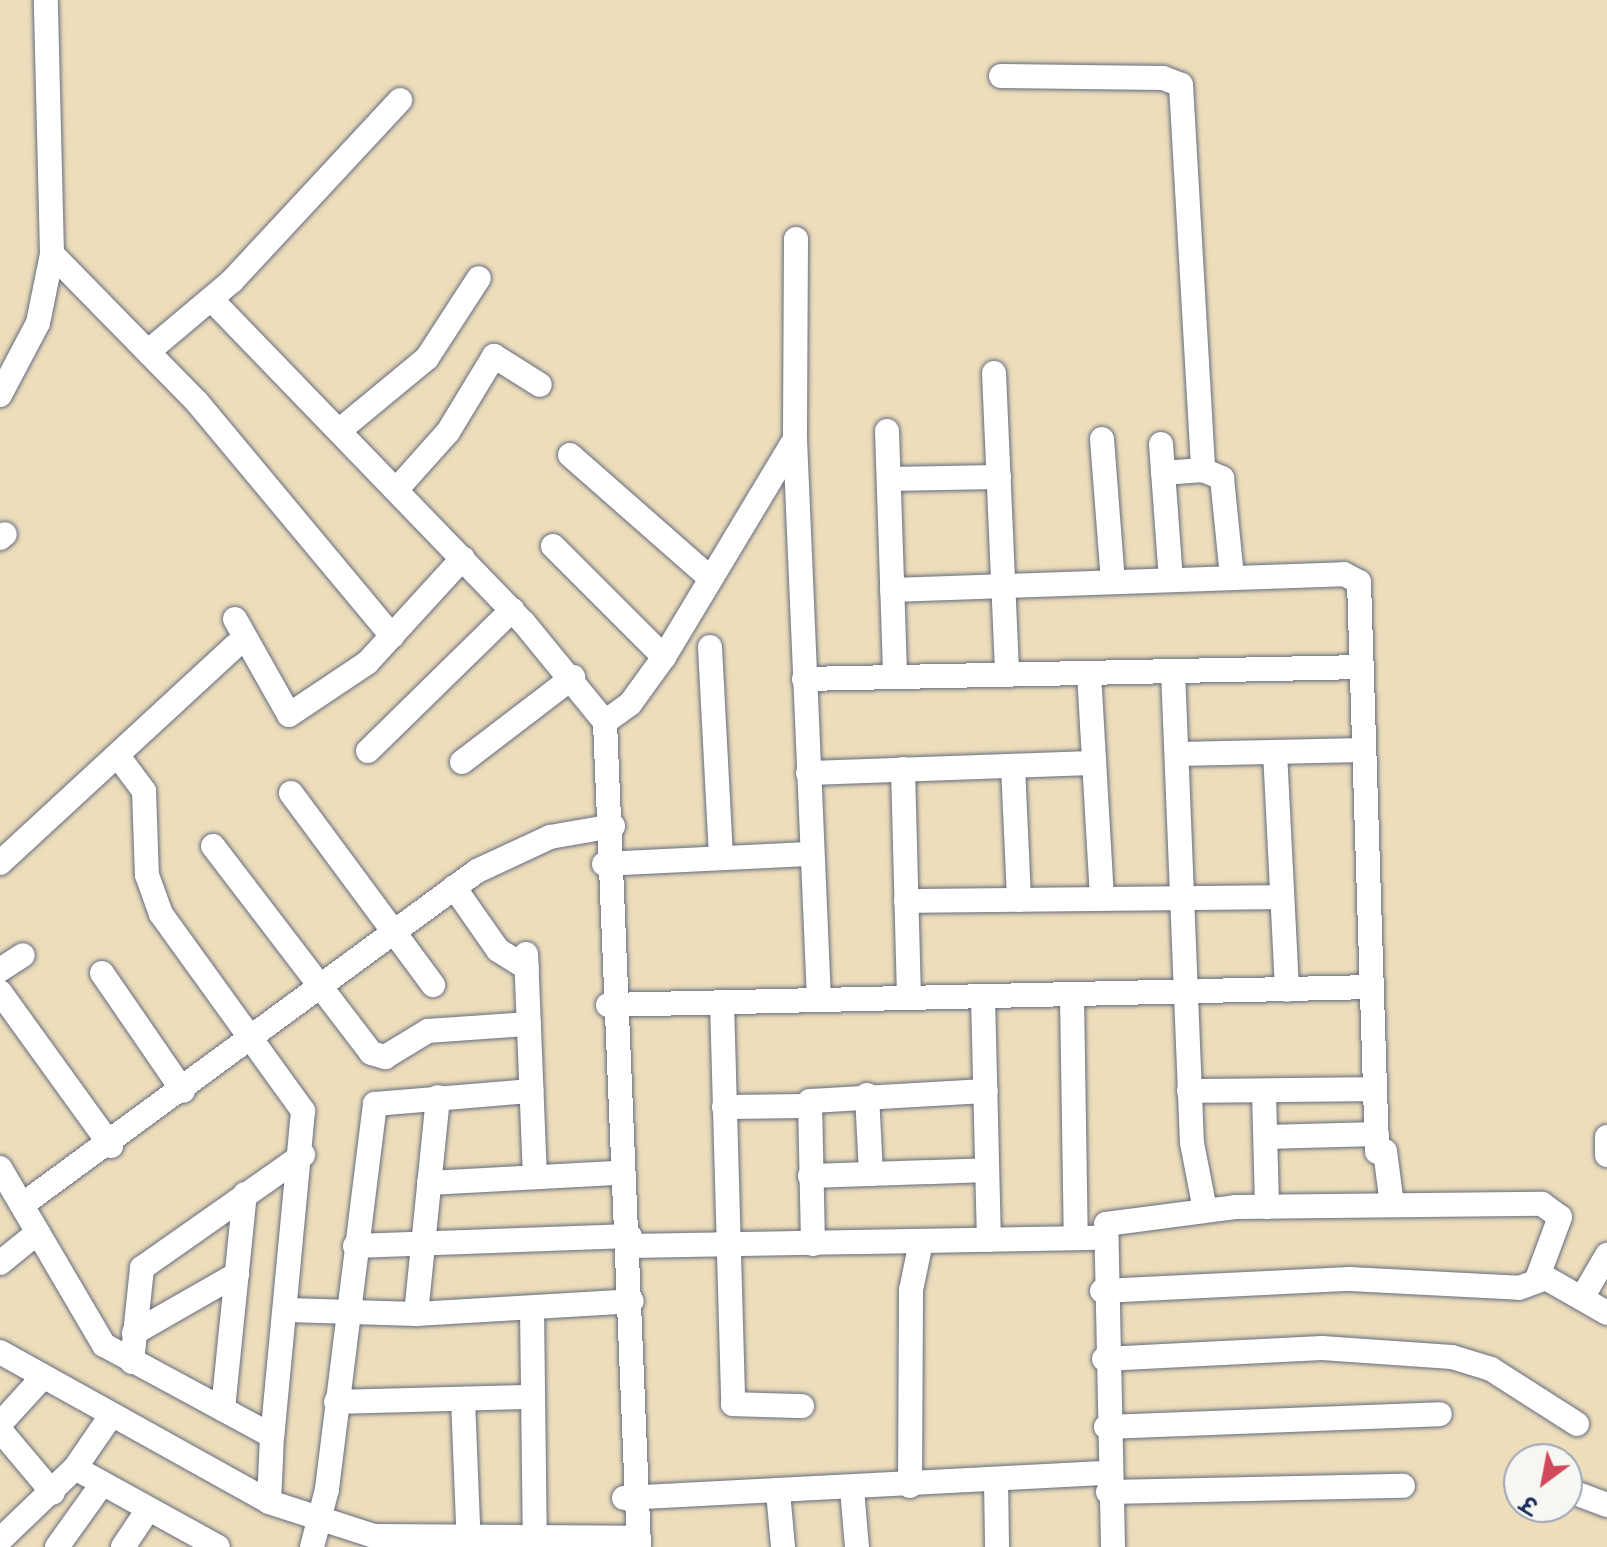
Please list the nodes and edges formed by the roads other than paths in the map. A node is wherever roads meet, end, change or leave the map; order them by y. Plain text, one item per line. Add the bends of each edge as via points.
1 (46, 0) edge
2 (1001, 76) dead end
3 (400, 100) dead end
4 (796, 239) dead end
5 (52, 254) junction
6 (479, 278) dead end
7 (212, 300) junction
8 (150, 350) junction
9 (994, 373) dead end
10 (540, 385) dead end
11 (0, 395) edge
12 (340, 430) junction
13 (887, 431) dead end
14 (795, 439) junction
15 (1102, 439) dead end
16 (1161, 444) dead end
17 (570, 455) dead end
18 (1203, 470) junction
19 (1163, 473) junction
20 (999, 477) junction
21 (889, 479) junction
22 (397, 489) junction
23 (553, 546) dead end
24 (463, 558) junction
25 (1232, 577) junction
26 (710, 578) junction
27 (1171, 579) junction
28 (1113, 581) junction
29 (1003, 586) junction
30 (892, 590) junction
31 (512, 610) junction
32 (235, 619) dead end
33 (392, 636) junction
34 (236, 645) dead end
35 (710, 647) dead end
36 (664, 657) junction
37 (1362, 667) junction
38 (1173, 671) junction
39 (1089, 673) junction
40 (1007, 675) junction
41 (573, 677) junction
42 (895, 677) junction
43 (804, 679) junction
44 (600, 712) junction
45 (1364, 750) junction
46 (368, 751) dead end
47 (1275, 752) junction
48 (1178, 754) junction
49 (118, 756) junction
50 (462, 762) dead end
51 (1094, 763) junction
52 (1013, 766) junction
53 (903, 769) junction
54 (808, 773) junction
55 (291, 793) dead end
56 (608, 827) junction
57 (213, 846) dead end
58 (812, 854) junction
59 (721, 857) junction
60 (0, 863) edge
61 (609, 864) junction
62 (454, 887) junction
63 (1282, 897) junction
64 (1187, 898) junction
65 (1102, 899) junction
66 (1019, 900) junction
67 (906, 901) junction
68 (393, 931) junction
69 (23, 955) dead end
70 (0, 970) edge
71 (102, 973) dead end
72 (433, 985) dead end
73 (1371, 987) junction
74 (320, 988) junction
75 (1287, 990) junction
76 (0, 992) edge
77 (1191, 994) junction
78 (1072, 996) junction
79 (983, 997) junction
80 (909, 998) junction
81 (819, 999) junction
82 (722, 1002) junction
83 (614, 1005) junction
84 (529, 1024) junction
85 (254, 1039) junction
86 (377, 1056) junction
87 (1375, 1089) junction
88 (183, 1091) junction
89 (531, 1091) junction
90 (986, 1091) junction
91 (1189, 1091) junction
92 (1264, 1092) junction
93 (867, 1095) junction
94 (438, 1097) junction
95 (375, 1104) junction
96 (808, 1106) junction
97 (724, 1107) junction
98 (1266, 1137) junction
99 (1607, 1137) edge
100 (111, 1146) junction
101 (1380, 1146) junction
102 (303, 1155) junction
103 (1607, 1155) edge
104 (0, 1168) edge
105 (987, 1170) junction
106 (615, 1173) junction
107 (871, 1174) junction
108 (810, 1176) junction
109 (535, 1177) junction
110 (429, 1183) junction
111 (245, 1194) junction
112 (22, 1205) junction
113 (1392, 1205) junction
114 (1267, 1207) junction
115 (1205, 1210) junction
116 (37, 1233) junction
117 (1076, 1238) junction
118 (1101, 1238) junction
119 (626, 1239) junction
120 (989, 1240) junction
121 (921, 1242) junction
122 (813, 1244) junction
123 (729, 1245) junction
124 (355, 1246) junction
125 (422, 1247) junction
126 (1607, 1255) edge
127 (0, 1263) edge
128 (237, 1274) junction
129 (1537, 1279) junction
130 (1102, 1291) junction
131 (1582, 1298) junction
132 (626, 1302) junction
133 (532, 1308) junction
134 (288, 1310) junction
135 (1607, 1313) edge
136 (416, 1314) junction
137 (346, 1315) junction
138 (134, 1333) junction
139 (0, 1352) edge
140 (1104, 1359) junction
141 (132, 1362) junction
142 (42, 1378) junction
143 (533, 1397) junction
144 (463, 1399) junction
145 (336, 1402) junction
146 (802, 1406) dead end
147 (223, 1409) junction
148 (1440, 1414) dead end
149 (110, 1417) junction
150 (0, 1424) edge
151 (1577, 1424) dead end
152 (1106, 1427) junction
153 (0, 1430) edge
154 (272, 1436) junction
155 (75, 1468) junction
156 (996, 1480) junction
157 (1108, 1482) junction
158 (910, 1486) junction
159 (1403, 1486) dead end
160 (100, 1487) junction
161 (852, 1489) junction
162 (778, 1492) junction
163 (53, 1493) junction
164 (1583, 1496) edge
165 (631, 1498) junction
166 (269, 1502) junction
167 (1607, 1505) edge
168 (147, 1511) junction
169 (316, 1536) edge
170 (0, 1540) edge
171 (632, 1543) edge
172 (469, 1544) edge
173 (534, 1544) edge
174 (57, 1547) edge
175 (123, 1547) edge
176 (218, 1547) edge
177 (783, 1547) edge
178 (857, 1547) edge
179 (997, 1547) edge
180 (1113, 1547) edge

1 - 5 street
2 - 18 street via 1163,78 1181,85
3 - 7 street
4 - 14 street
5 - 8 street
5 - 11 street via 38,323
6 - 12 street via 427,358
7 - 8 street
7 - 12 street
8 - 33 street
9 - 20 street
10 - 22 street via 494,356 448,432
12 - 22 street
13 - 21 street
14 - 26 street
14 - 43 street
15 - 28 street
16 - 19 street
17 - 26 street
18 - 19 street
18 - 25 street via 1224,485
19 - 27 street
20 - 21 street
20 - 29 street
21 - 30 street
22 - 24 street
23 - 36 street
24 - 31 street
24 - 33 street
25 - 27 street
25 - 37 street via 1351,575 1361,589
26 - 36 street
27 - 28 street
28 - 29 street
29 - 30 street
29 - 40 street
30 - 42 street
31 - 41 street
31 - 46 street
32 - 33 street via 289,715 367,663
34 - 49 street
35 - 59 street
36 - 44 street via 630,704
37 - 38 street
37 - 45 street
38 - 39 street
38 - 48 street
39 - 40 street
39 - 51 street
40 - 42 street
41 - 44 street
41 - 50 street
42 - 43 street
43 - 54 street
44 - 56 street
45 - 47 street
45 - 73 street
47 - 48 street
47 - 63 street
48 - 64 street
49 - 60 street
49 - 85 street via 144,791 147,875 157,905
51 - 52 street
51 - 65 street
52 - 53 street
52 - 66 street
53 - 54 street
53 - 67 street
54 - 58 street
55 - 68 street
56 - 61 street
56 - 62 street via 539,841
57 - 74 street
58 - 59 street
58 - 81 street
59 - 61 street
61 - 83 street
62 - 68 street
62 - 84 street via 498,950 527,961
63 - 64 street
63 - 75 street
64 - 65 street
64 - 77 street
65 - 66 street
66 - 67 street
67 - 80 street
68 - 72 street
68 - 74 street
69 - 70 street
71 - 88 street
73 - 75 street
73 - 87 street
74 - 85 street
74 - 86 street
75 - 77 street
76 - 100 street
77 - 78 street
77 - 91 street
78 - 79 street
78 - 117 street
79 - 80 street
79 - 90 street
80 - 81 street
81 - 82 street
82 - 83 street
82 - 97 street
83 - 106 street
83 - 119 street
84 - 86 street via 428,1031
84 - 89 street
85 - 88 street
85 - 102 street via 300,1101
86 - 95 street via 382,1072
87 - 92 street
87 - 101 street
88 - 100 street
89 - 94 street
89 - 109 street
90 - 93 street
90 - 105 street
91 - 92 street
91 - 115 street
92 - 98 street
93 - 96 street via 821,1096
93 - 107 street
94 - 95 street
94 - 110 street
95 - 124 street
96 - 97 street
96 - 108 street
97 - 123 street
98 - 101 street
98 - 114 street
99 - 103 street
100 - 112 street
101 - 113 street
102 - 111 street
102 - 134 street
104 - 112 street
105 - 107 street
105 - 120 street
106 - 109 street
106 - 119 street
107 - 108 street
108 - 122 street
109 - 110 street
110 - 125 street
111 - 128 street
111 - 138 street via 142,1268
112 - 116 street
113 - 114 street
113 - 129 street via 1551,1205 1560,1217
114 - 115 street
115 - 118 street via 1113,1220
116 - 127 street
116 - 141 street via 104,1345
117 - 118 street
117 - 120 street
118 - 130 street
119 - 123 street
119 - 125 street
119 - 132 street
120 - 121 street
121 - 122 street
121 - 158 street via 911,1290
122 - 123 street
123 - 146 street via 733,1404
124 - 125 street
124 - 137 street
125 - 136 street
126 - 131 street
128 - 138 street
128 - 147 street
129 - 130 street via 1519,1288 1350,1279
129 - 131 street
130 - 140 street
131 - 135 street
132 - 133 street
132 - 165 street
133 - 136 street
133 - 143 street
134 - 137 street
134 - 154 street
136 - 137 street
137 - 145 street
138 - 141 street
139 - 142 street
140 - 151 street via 1322,1348 1452,1357 1491,1369
140 - 152 street
141 - 147 street
142 - 149 street
142 - 150 street
143 - 144 street
143 - 173 street
144 - 145 street
144 - 172 street
145 - 169 street
147 - 154 street
148 - 152 street
149 - 155 street
149 - 166 street
152 - 157 street
153 - 163 street
154 - 166 street
155 - 160 street
155 - 163 street
156 - 157 street
156 - 158 street
156 - 179 street
157 - 159 street
157 - 180 street
158 - 161 street
160 - 168 street
160 - 174 street
161 - 162 street
161 - 178 street
162 - 165 street
162 - 177 street
163 - 170 street
164 - 167 street
165 - 171 street
166 - 169 street
168 - 175 street
168 - 176 street
169 - 172 street
171 - 173 street
172 - 173 street

